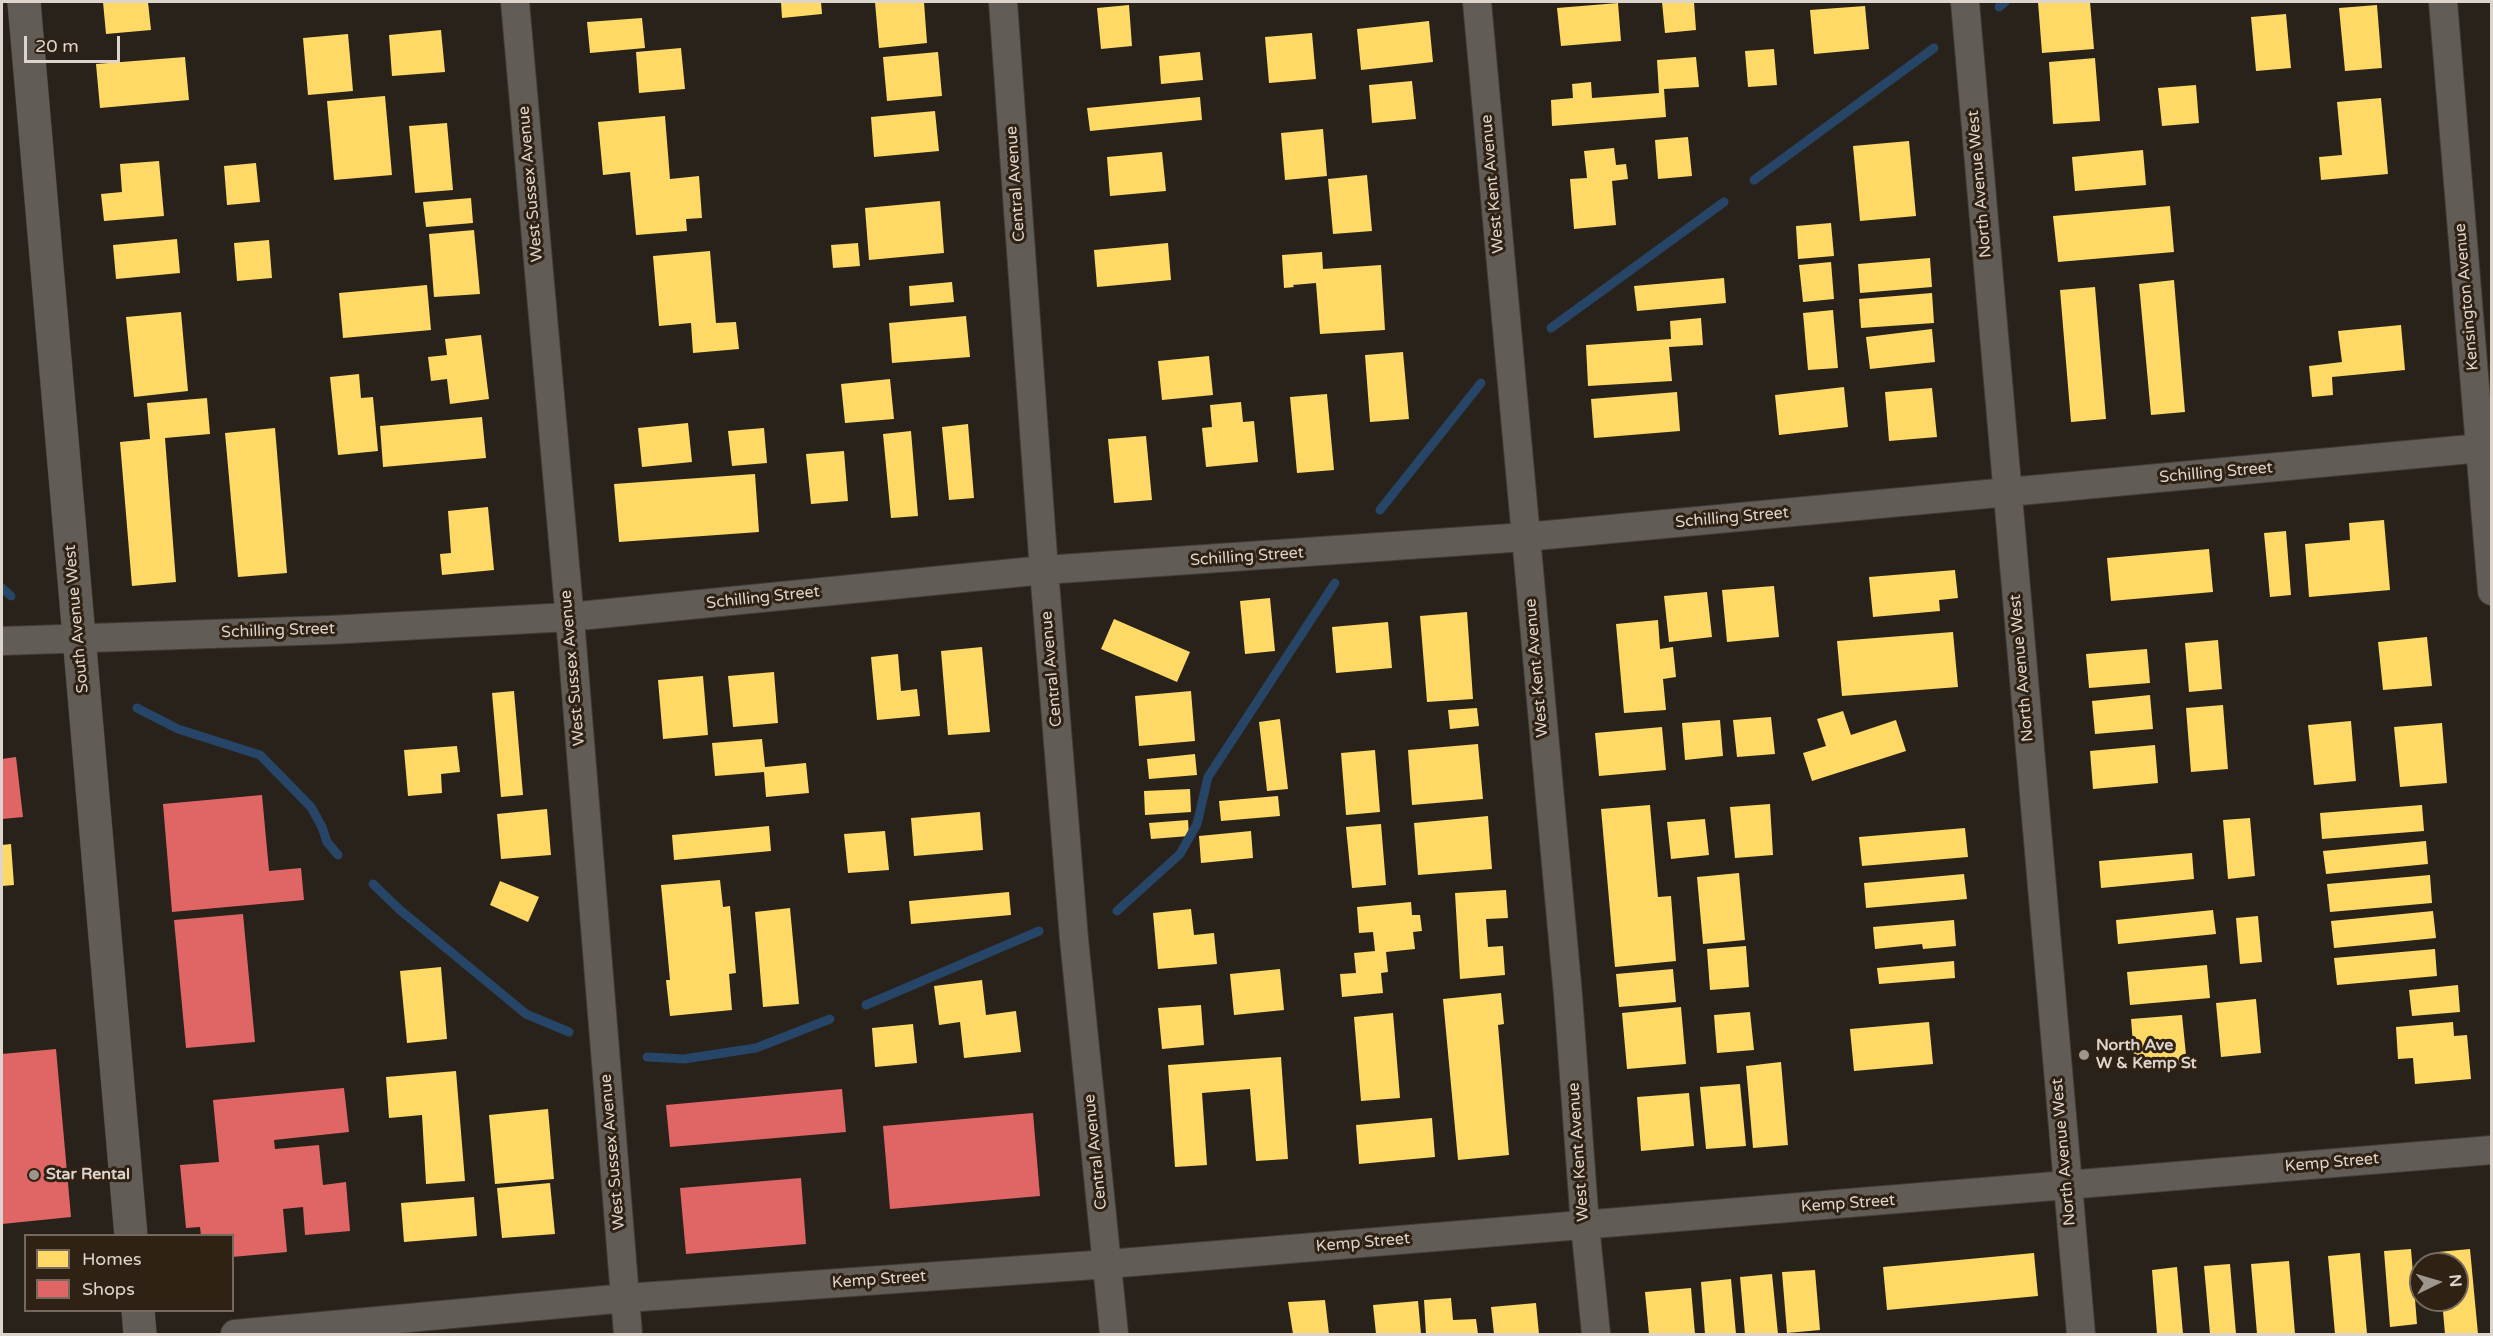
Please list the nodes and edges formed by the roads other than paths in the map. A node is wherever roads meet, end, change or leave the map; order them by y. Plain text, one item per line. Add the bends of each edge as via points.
1 (24, 2) edge
2 (515, 2) edge
3 (1002, 2) edge
4 (1477, 2) edge
5 (1965, 2) edge
6 (2443, 2) edge
7 (2485, 447) edge
8 (2007, 493) junction
9 (1525, 537) junction
10 (1044, 570) junction
11 (2492, 591) edge
12 (569, 617) junction
13 (78, 637) junction
14 (2, 641) edge
15 (2492, 1150) edge
16 (2067, 1184) junction
17 (1585, 1225) junction
18 (131, 1234) edge
19 (1108, 1264) junction
20 (626, 1299) junction
21 (138, 1312) edge
22 (140, 1335) edge
23 (235, 1335) edge
24 (628, 1335) edge
25 (1114, 1335) edge
26 (1596, 1335) edge
27 (2081, 1335) edge

1 - 13 street, South Avenue West
2 - 12 street, West Sussex Avenue
3 - 10 street, Central Avenue
4 - 9 street, West Kent Avenue
5 - 8 street, North Avenue West
6 - 7 street, Kensington Avenue
7 - 8 street, Schilling Street
7 - 11 street, Kensington Avenue
8 - 9 street, Schilling Street
8 - 16 street, North Avenue West
9 - 10 street, Schilling Street
9 - 17 street, West Kent Avenue via 1568,995
10 - 12 street, Schilling Street
10 - 19 street, Central Avenue via 1074,939
12 - 13 street, Schilling Street via 328,630
12 - 20 street, West Sussex Avenue
13 - 14 street, Schilling Street
13 - 18 street, South Avenue West
15 - 16 street, Kemp Street
16 - 17 street, Kemp Street
16 - 27 street, North Avenue West
17 - 19 street, Kemp Street
17 - 26 street, West Kent Avenue
19 - 20 street, Kemp Street
19 - 25 street, Central Avenue
20 - 23 street, Kemp Street
20 - 24 street, West Sussex Avenue
21 - 22 street

